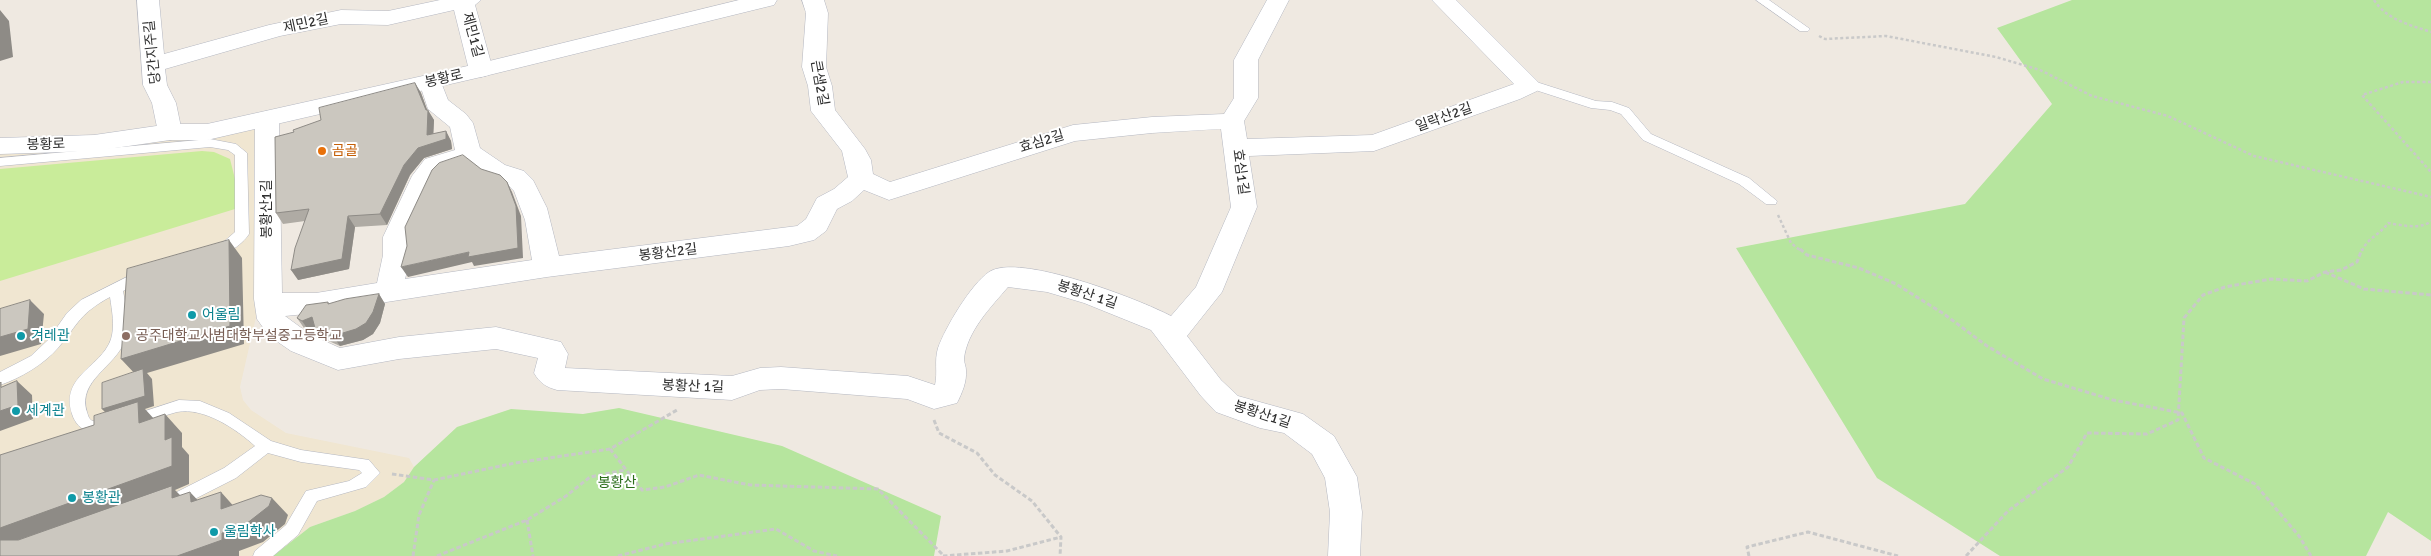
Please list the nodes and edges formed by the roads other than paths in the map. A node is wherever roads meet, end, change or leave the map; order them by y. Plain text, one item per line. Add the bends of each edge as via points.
1 (148, 0) edge
2 (766, 0) edge
3 (813, 0) edge
4 (1278, 0) edge
5 (1443, 0) edge
6 (1762, 0) edge
7 (465, 1) edge
8 (1804, 29) road end
9 (152, 65) junction
10 (481, 70) junction
11 (431, 82) junction
12 (1527, 83) junction
13 (267, 119) junction
14 (1232, 121) junction
15 (170, 132) junction
16 (0, 146) edge
17 (1236, 148) junction
18 (468, 154) junction
19 (0, 162) edge
20 (861, 179) junction
21 (1771, 201) road end
22 (206, 254) edge
23 (547, 267) junction
24 (160, 269) edge
25 (116, 288) junction
26 (389, 291) junction
27 (268, 299) junction
28 (1171, 336) junction
29 (0, 379) edge
30 (266, 446) junction
31 (159, 506) edge
32 (261, 556) edge
33 (1344, 556) edge

1 - 9 street, 당간지주길
2 - 10 street, 봉황로
3 - 20 street, 큰샘2길 via 817,13 814,67 823,111 853,149
4 - 14 street via 1246,60 1246,98
5 - 12 street
6 - 8 lane
7 - 9 street, 제민2길 via 388,18 341,17 277,30
7 - 10 street, 제민1길
9 - 15 street, 당간지주길
10 - 11 street, 봉황로
11 - 13 street, 봉황로
11 - 18 street via 436,104 458,118 465,130
12 - 17 street, 일락산2길 via 1529,86 1512,94 1374,143
12 - 21 lane via 1625,111 1647,137 1744,181
13 - 15 street, 봉황로 via 207,132
13 - 27 street, 봉황산1길
14 - 17 street, 효심1길
14 - 20 street, 효심2길 via 1073,133 889,191
15 - 16 street, 봉황로 via 94,143
17 - 28 street, 효심1길 via 1244,207 1208,292
18 - 23 street via 479,156 494,170 511,176 522,185 537,215
18 - 26 street via 434,165 425,176 396,237
19 - 22 lane via 210,143 232,148 241,153 242,234 225,248
20 - 23 street, 봉황산2길 via 843,195 826,204 817,225 805,233
23 - 26 street, 봉황산2길
24 - 25 lane via 141,274
25 - 29 lane via 86,304 36,360
25 - 30 lane via 119,322 116,344 81,387 79,414 84,423 93,428 110,427 190,405 224,417
26 - 27 street, 봉황산2길 via 316,303 284,304
27 - 28 street, 봉황산 1길 via 271,319 279,328 295,340 338,358 496,338 551,350 554,354 549,373 557,379 732,388 760,379 781,378 908,388 934,397 946,395 950,385 951,349 967,316 999,279 1048,282 1092,295 1161,323
28 - 33 street, 봉황산1길 via 1227,404 1292,423 1323,445 1341,477 1346,512
30 - 31 lane via 230,473 187,496
30 - 32 lane via 301,456 363,464 372,473 367,479 312,496 292,530

